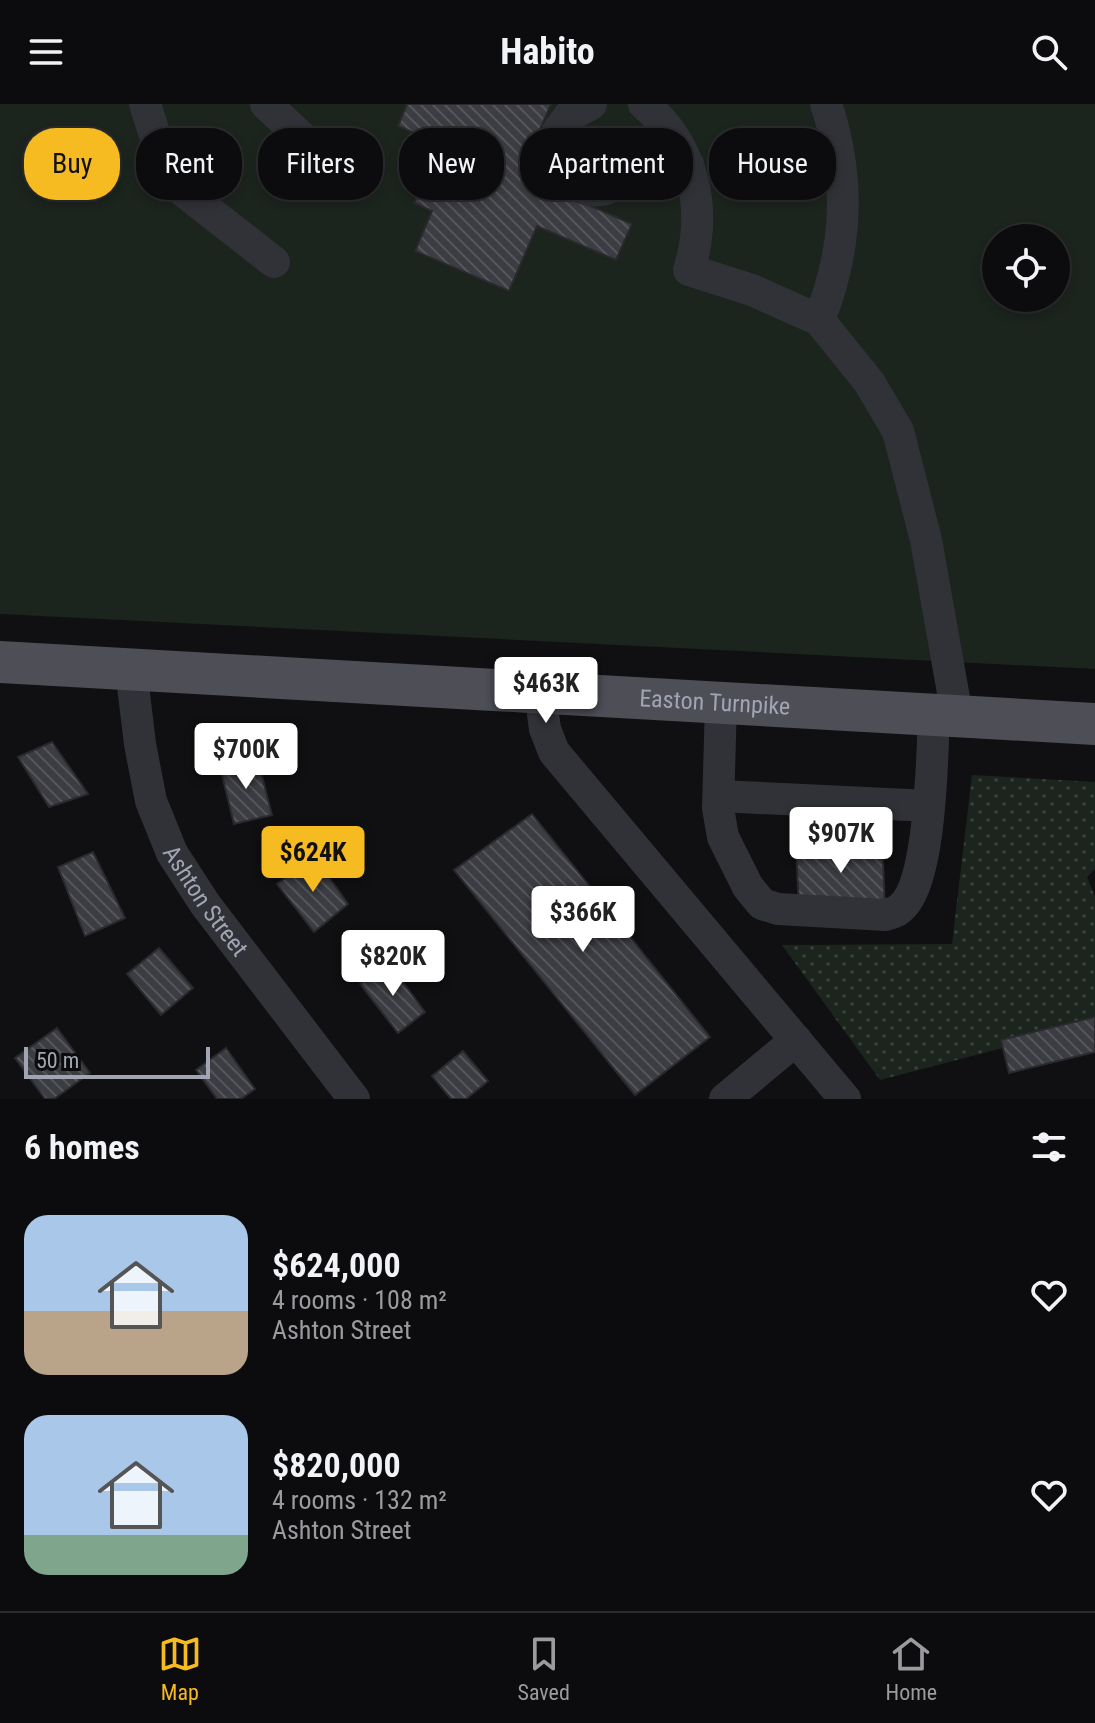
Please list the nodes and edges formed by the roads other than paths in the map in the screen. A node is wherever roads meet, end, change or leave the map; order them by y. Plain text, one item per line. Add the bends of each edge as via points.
1 (145, 104) edge
2 (266, 104) edge
3 (591, 104) edge
4 (644, 104) edge
5 (826, 104) edge
6 (292, 128) edge
7 (563, 128) edge
8 (666, 128) edge
9 (693, 179) edge
10 (274, 262) dead end
11 (819, 320) junction
12 (0, 662) edge
13 (131, 669) junction
14 (540, 692) junction
15 (721, 702) junction
16 (945, 715) junction
17 (1095, 724) edge
18 (719, 796) junction
19 (929, 806) junction
20 (796, 1040) junction
21 (354, 1099) edge
22 (725, 1099) edge
23 (845, 1099) edge

1 - 10 street via 169,180
2 - 6 street
3 - 7 street via 569,116
4 - 8 street
5 - 11 street via 844,198 839,260
9 - 11 street via 698,228 689,270
11 - 16 street via 869,382 898,431 926,540
12 - 13 main road, Easton Turnpike
13 - 14 main road, Easton Turnpike
13 - 21 street, Ashton Street via 151,801 172,853
14 - 15 main road, Easton Turnpike
14 - 20 street via 554,752
15 - 16 main road, Easton Turnpike
15 - 18 street
16 - 17 main road, Easton Turnpike
16 - 19 street
18 - 19 street
18 - 19 street via 723,837 762,904 886,915 899,910 910,894 927,836
20 - 22 street
20 - 23 street

